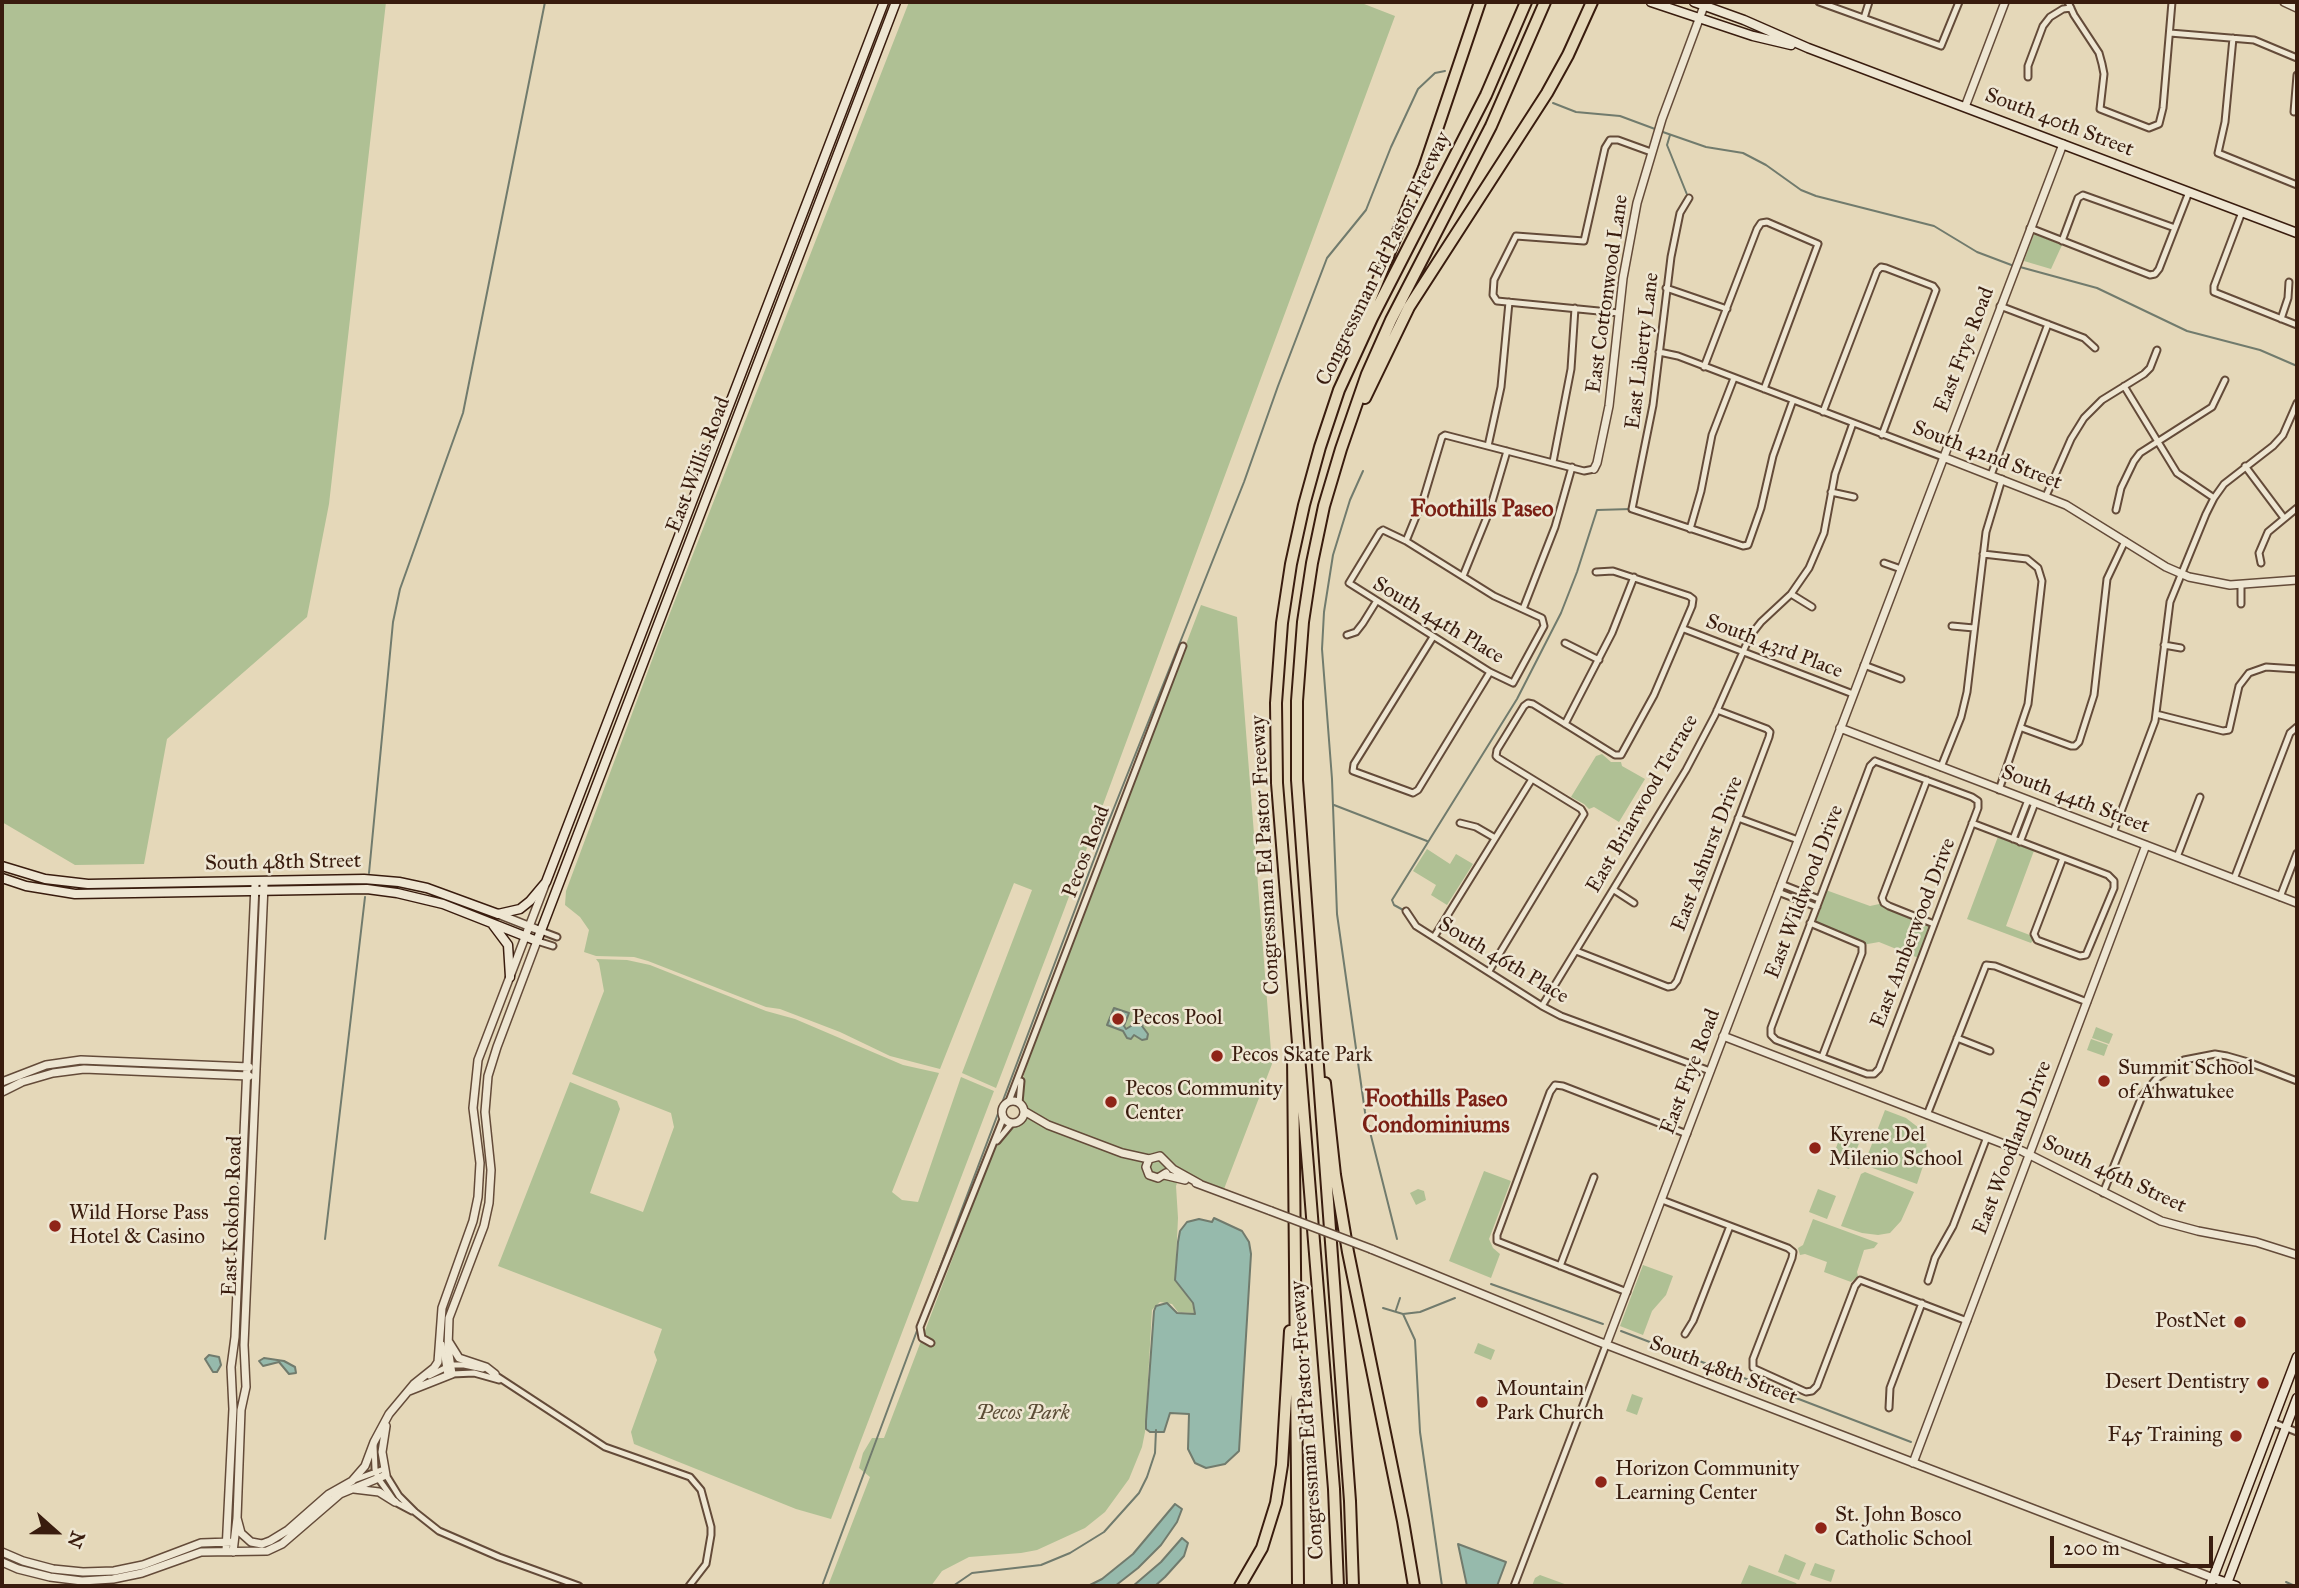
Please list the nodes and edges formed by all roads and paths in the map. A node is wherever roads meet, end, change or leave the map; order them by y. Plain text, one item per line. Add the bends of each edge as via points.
1 (884, 2) edge
2 (896, 2) edge
3 (1480, 2) edge
4 (1526, 2) edge
5 (1545, 2) edge
6 (1592, 2) edge
7 (1651, 2) edge
8 (1694, 2) edge
9 (1819, 2) edge
10 (1869, 2) edge
11 (1959, 2) edge
12 (2005, 2) edge
13 (2172, 2) edge
14 (2284, 2) edge
15 (2070, 5) edge
16 (1704, 6) junction
17 (2297, 8) edge
18 (1864, 18) junction
19 (1700, 19) junction
20 (2237, 29) dead end
21 (2170, 33) junction
22 (2235, 38) junction
23 (1808, 48) junction
24 (2297, 58) edge
25 (2297, 75) edge
26 (2028, 77) dead end
27 (1965, 107) junction
28 (2294, 112) dead end
29 (2063, 144) junction
30 (1651, 152) junction
31 (2297, 185) edge
32 (2189, 192) junction
33 (1689, 198) dead end
34 (2242, 212) junction
35 (2030, 228) junction
36 (2175, 228) junction
37 (2297, 233) edge
38 (2062, 241) junction
39 (2289, 282) dead end
40 (1666, 288) junction
41 (1509, 302) junction
42 (2000, 306) junction
43 (1575, 308) junction
44 (1727, 309) junction
45 (1619, 313) junction
46 (2281, 318) junction
47 (2048, 324) junction
48 (2297, 325) edge
49 (2095, 348) dead end
50 (2157, 350) dead end
51 (1660, 352) junction
52 (1704, 367) junction
53 (1734, 378) junction
54 (2225, 380) dead end
55 (2124, 386) junction
56 (1764, 389) junction
57 (1339, 390) junction
58 (732, 399) junction
59 (1793, 400) junction
60 (742, 402) junction
61 (2297, 403) edge
62 (1823, 412) junction
63 (1853, 423) junction
64 (1882, 435) junction
65 (2157, 441) junction
66 (1488, 446) junction
67 (1507, 451) junction
68 (1943, 457) junction
69 (1553, 462) junction
70 (2245, 466) junction
71 (1572, 467) junction
72 (1335, 468) junction
73 (1594, 469) joint
74 (1991, 475) junction
75 (2002, 479) junction
76 (1831, 492) junction
77 (2046, 496) junction
78 (1854, 497) dead end
79 (2214, 498) junction
80 (2297, 508) edge
81 (2116, 510) dead end
82 (2284, 518) junction
83 (1690, 529) junction
84 (1406, 541) junction
85 (2126, 541) junction
86 (1983, 554) junction
87 (1884, 563) dead end
88 (2261, 563) dead end
89 (1900, 569) junction
90 (1595, 572) dead end
91 (2181, 574) junction
92 (1463, 576) junction
93 (1633, 578) junction
94 (2297, 580) edge
95 (2241, 585) junction
96 (1791, 594) junction
97 (1376, 602) junction
98 (2241, 604) dead end
99 (1812, 607) dead end
100 (1523, 608) junction
101 (1761, 611) dead end
102 (1767, 617) junction
103 (1952, 626) dead end
104 (1974, 628) junction
105 (1684, 629) junction
106 (1348, 635) dead end
107 (1433, 637) junction
108 (1565, 643) dead end
109 (2164, 645) junction
110 (1182, 646) dead end
111 (2181, 648) dead end
112 (1743, 652) junction
113 (1599, 660) junction
114 (1864, 665) junction
115 (2297, 669) edge
116 (1490, 672) junction
117 (1901, 679) dead end
118 (1853, 694) junction
119 (1717, 710) junction
120 (2156, 715) junction
121 (1565, 724) junction
122 (2022, 728) junction
123 (2295, 728) edge
124 (1840, 729) junction
125 (1941, 767) junction
126 (1531, 779) junction
127 (1927, 780) junction
128 (1999, 790) junction
129 (2200, 797) dead end
130 (2031, 802) junction
131 (1738, 818) junction
132 (2020, 821) junction
133 (1460, 823) dead end
134 (2027, 823) junction
135 (1972, 824) junction
136 (2113, 833) junction
137 (1495, 838) junction
138 (2013, 839) junction
139 (1798, 840) junction
140 (2020, 842) junction
141 (2146, 845) junction
142 (2297, 853) edge
143 (2177, 857) junction
144 (2063, 858) junction
145 (2, 866) edge
146 (2, 877) edge
147 (2234, 879) junction
148 (260, 881) junction
149 (546, 882) junction
150 (1779, 888) junction
151 (1614, 890) junction
152 (259, 892) junction
153 (1800, 892) junction
154 (2280, 897) junction
155 (1797, 899) junction
156 (1819, 899) junction
157 (1634, 903) dead end
158 (2297, 903) edge
159 (1817, 907) junction
160 (1406, 911) dead end
161 (498, 914) junction
162 (491, 923) junction
163 (1810, 923) junction
164 (1934, 924) junction
165 (529, 926) junction
166 (541, 931) junction
167 (525, 936) junction
168 (557, 937) dead end
169 (1434, 937) junction
170 (537, 941) junction
171 (553, 946) dead end
172 (1576, 951) junction
173 (1312, 969) junction
174 (1489, 971) junction
175 (1291, 972) junction
176 (510, 977) junction
177 (2087, 1002) junction
178 (1542, 1006) junction
179 (1723, 1036) junction
180 (1957, 1038) junction
181 (484, 1042) junction
182 (497, 1047) junction
183 (1990, 1051) dead end
184 (1822, 1057) junction
185 (247, 1067) junction
186 (256, 1067) junction
187 (1022, 1070) junction
188 (1710, 1071) junction
189 (247, 1076) junction
190 (256, 1076) junction
191 (2297, 1081) edge
192 (2, 1082) edge
193 (2, 1092) edge
194 (1009, 1101) junction
195 (1019, 1103) junction
196 (1024, 1111) junction
197 (1927, 1115) junction
198 (1003, 1119) junction
199 (1017, 1121) junction
200 (1048, 1125) junction
201 (1687, 1134) junction
202 (1987, 1137) junction
203 (992, 1149) junction
204 (1122, 1153) junction
205 (2030, 1154) junction
206 (1149, 1159) junction
207 (491, 1162) junction
208 (480, 1163) junction
209 (1168, 1165) junction
210 (1146, 1169) junction
211 (1164, 1175) junction
212 (1594, 1177) dead end
213 (1200, 1184) junction
214 (2103, 1193) junction
215 (1662, 1200) junction
216 (1730, 1226) junction
217 (1294, 1251) junction
218 (2297, 1255) edge
219 (1560, 1266) junction
220 (238, 1272) junction
221 (248, 1272) junction
222 (1928, 1281) dead end
223 (1627, 1292) junction
224 (1922, 1303) junction
225 (1967, 1321) junction
226 (439, 1334) junction
227 (1685, 1334) dead end
228 (447, 1338) junction
229 (931, 1343) dead end
230 (1606, 1345) junction
231 (2297, 1357) edge
232 (449, 1370) junction
233 (495, 1374) junction
234 (420, 1381) junction
235 (506, 1382) junction
236 (408, 1391) junction
237 (2297, 1398) edge
238 (233, 1405) junction
239 (242, 1406) junction
240 (1889, 1408) dead end
241 (389, 1414) junction
242 (2272, 1422) junction
243 (2286, 1428) junction
244 (2297, 1432) edge
245 (374, 1442) junction
246 (1913, 1463) junction
247 (381, 1473) junction
248 (352, 1481) junction
249 (340, 1494) junction
250 (396, 1502) junction
251 (415, 1513) junction
252 (237, 1518) junction
253 (1403, 1521) junction
254 (230, 1542) junction
255 (230, 1551) junction
256 (2, 1552) edge
257 (2, 1562) edge
258 (65, 1574) junction
259 (2212, 1582) edge
260 (2230, 1585) edge
261 (579, 1586) edge
262 (689, 1586) edge
263 (1240, 1586) edge
264 (1298, 1586) edge
265 (1338, 1586) edge
266 (1353, 1586) edge
267 (1414, 1586) edge
268 (1420, 1586) edge
269 (1514, 1586) edge

1 - 58 main road, East Willis Road
2 - 60 main road, East Willis Road
3 - 57 highway
4 - 57 highway, Congressman Ed Pastor Freeway via 1477,113
5 - 72 highway, Congressman Ed Pastor Freeway via 1491,126 1378,347
6 - 72 highway via 1547,93 1409,307
7 - 19 main road, South 40th Street
8 - 16 main road, South 40th Street
9 - 18 street
10 - 18 street
11 - 18 street via 1941,46
12 - 27 street
13 - 21 street
14 - 17 street
15 - 21 street via 2099,53 2104,74 2100,109 2149,128 2159,124 2165,100
15 - 26 street via 2043,26
16 - 19 street, East Cottonwood Lane
16 - 23 main road, South 40th Street
19 - 23 main road, South 40th Street
19 - 30 street, East Cottonwood Lane
20 - 22 street
21 - 22 street
22 - 24 street via 2254,40
22 - 31 street via 2218,153
23 - 27 main road, South 40th Street
25 - 28 street
27 - 29 main road, South 40th Street
29 - 32 main road, South 40th Street
29 - 35 street, East Frye Road
30 - 41 street via 1610,139 1584,241 1516,236 1495,275 1494,299
30 - 45 street, East Cottonwood Lane via 1629,242
32 - 34 main road, South 40th Street
32 - 36 street
33 - 40 street, East Liberty Lane via 1680,213
34 - 37 main road, South 40th Street
34 - 46 street via 2214,292
35 - 38 street
35 - 42 street, East Frye Road
36 - 38 street via 2083,195
36 - 38 street via 2159,270 2150,275
39 - 46 street
40 - 44 street
40 - 51 street, East Liberty Lane
41 - 43 street
41 - 66 street via 1501,387
42 - 47 street
42 - 68 street, East Frye Road
43 - 45 street
43 - 69 street via 1571,369
44 - 52 street
44 - 56 street via 1761,223 1818,244
45 - 73 street, East Cottonwood Lane via 1609,406
46 - 48 street
47 - 49 street via 2084,338
47 - 74 street
50 - 55 street via 2150,368
51 - 52 street, South 42nd Street
51 - 83 street, East Liberty Lane via 1632,509
52 - 53 street, South 42nd Street
53 - 56 street, South 42nd Street
53 - 83 street via 1713,435
54 - 65 street via 2212,407
55 - 65 street
55 - 77 street via 2102,400 2078,428
56 - 59 street, South 42nd Street
57 - 175 highway, Congressman Ed Pastor Freeway via 1299,524 1279,653 1277,783
58 - 60 main road
58 - 149 main road, East Willis Road
59 - 62 street, South 42nd Street
59 - 83 street via 1748,545
60 - 166 main road, East Willis Road
61 - 70 street via 2283,435
62 - 63 street, South 42nd Street
62 - 64 street via 1877,271 1881,267 1933,286 1936,290
63 - 64 street, South 42nd Street
63 - 76 street, East Briarwood Terrace
64 - 68 street, South 42nd Street
65 - 79 street via 2177,473
65 - 81 street via 2134,461
66 - 67 street
66 - 84 street via 1442,437
67 - 69 street
67 - 92 street
68 - 74 street, South 42nd Street
68 - 89 street, East Frye Road
69 - 71 street
70 - 79 street
70 - 82 street
71 - 73 street
71 - 100 street
72 - 173 highway, Congressman Ed Pastor Freeway via 1308,583 1298,681 1297,780
74 - 75 street, South 42nd Street
75 - 77 street, South 42nd Street
75 - 86 street
76 - 78 street
76 - 96 street, East Briarwood Terrace via 1817,551
77 - 85 street, South 42nd Street
79 - 91 street
80 - 82 street
82 - 88 street via 2264,539
84 - 92 street
84 - 97 street, South 44th Place via 1380,532 1349,583
85 - 91 street, South 42nd Street
85 - 122 street via 2107,579 2094,695 2076,746
86 - 104 street
86 - 122 street via 2028,559 2041,574 2032,680
87 - 89 street
89 - 114 street, East Frye Road
90 - 93 street, South 43rd Place via 1613,571
91 - 95 street, South 42nd Street
91 - 109 street via 2170,603
92 - 100 street
93 - 105 street, South 43rd Place via 1693,599
93 - 113 street
94 - 95 street, South 42nd Street
95 - 98 street
96 - 99 street
96 - 102 street, East Briarwood Terrace
97 - 106 street via 1356,632
97 - 107 street, South 44th Place
100 - 116 street, South 44th Place via 1544,622 1530,652 1513,683
101 - 102 street
102 - 112 street, East Briarwood Terrace
103 - 104 street
104 - 125 street via 1964,704
105 - 112 street, South 43rd Place
105 - 121 street via 1621,755
107 - 116 street, South 44th Place
107 - 116 street via 1353,771 1413,793 1418,790
108 - 113 street
109 - 111 street
109 - 120 street
110 - 187 street, Pecos Road
112 - 118 street, South 43rd Place
112 - 119 street, East Briarwood Terrace
113 - 121 street
114 - 117 street, South 43rd Place
114 - 118 street, East Frye Road
115 - 120 street via 2266,667 2249,673 2239,686 2229,730 2223,732
118 - 124 street, East Frye Road
119 - 131 street, East Ashurst Drive via 1770,732
119 - 151 street, East Briarwood Terrace
120 - 136 street
121 - 126 street via 1528,703 1510,728 1496,756
122 - 128 street
123 - 147 street
124 - 125 street, South 44th Street
124 - 139 street, East Frye Road
125 - 128 street, South 44th Street
126 - 137 street
126 - 174 street via 1584,814
127 - 135 street, East Amberwood Drive via 1978,802
127 - 156 street, East Wildwood Drive via 1875,761 1870,766
127 - 164 street via 1882,898 1884,903
128 - 130 street, South 44th Street
129 - 143 street
130 - 132 street
130 - 134 street
130 - 136 street, South 44th Street
131 - 139 street
131 - 172 street, East Ashurst Drive via 1673,986
132 - 134 street
132 - 138 street
133 - 137 street
134 - 140 street
135 - 138 street
135 - 164 street, East Amberwood Drive
136 - 141 street, South 44th Street
137 - 169 street
138 - 140 street
139 - 150 street, East Frye Road
140 - 144 street
141 - 143 street, South 44th Street
141 - 177 street, East Woodland Drive
142 - 154 street
143 - 147 street, South 44th Street
144 - 144 street via 2114,881 2086,955 2034,934
145 - 148 main road, South 48th Street via 46,879 88,884
146 - 152 main road, South 48th Street via 75,894
147 - 154 street, South 44th Street
148 - 152 street, East Kokoho Road
148 - 161 main road, South 48th Street via 399,882
149 - 161 main road via 524,907
149 - 165 street, East Willis Road
150 - 153 street
150 - 155 street
150 - 179 street, East Frye Road
151 - 157 street
151 - 172 street, East Briarwood Terrace
152 - 162 main road, South 48th Street via 367,889 397,893
152 - 185 street, East Kokoho Road
152 - 186 street, East Kokoho Road
153 - 155 street
153 - 156 street
154 - 158 street, South 44th Street
155 - 159 street
156 - 159 street, East Wildwood Drive
159 - 163 street, East Wildwood Drive
160 - 169 street, South 46th Place via 1416,926
161 - 165 street, South 48th Street
162 - 167 main road, South 48th Street
162 - 176 main road via 508,945
163 - 184 street, East Wildwood Drive via 1770,1028 1776,1040
163 - 184 street via 1863,945
164 - 184 street, East Amberwood Drive via 1879,1069 1867,1074
165 - 166 street, South 48th Street
165 - 167 street, East Willis Road
166 - 168 street, South 48th Street
166 - 170 main road, East Willis Road
167 - 170 main road, South 48th Street
167 - 176 street, East Willis Road
169 - 174 street, South 46th Place
170 - 171 street, South 48th Street
170 - 182 street
172 - 178 street, East Briarwood Terrace
173 - 253 highway via 1341,1213
173 - 266 highway, Congressman Ed Pastor Freeway
174 - 178 street, South 46th Place
175 - 217 highway
175 - 265 highway, Congressman Ed Pastor Freeway
176 - 181 street, East Willis Road
177 - 180 street via 1986,965
177 - 205 street, East Woodland Drive
178 - 188 street, South 46th Place
179 - 188 street, East Frye Road
179 - 197 street, South 46th Street
180 - 183 street
180 - 197 street
181 - 182 street
181 - 208 street, East Willis Road via 473,1101
182 - 207 street via 486,1092
185 - 186 street
185 - 189 street, East Kokoho Road
185 - 192 street via 81,1060 46,1065
186 - 190 street, East Kokoho Road
187 - 194 street, Pecos Road
187 - 195 street, Pecos Road
188 - 201 street, East Frye Road
189 - 190 street
189 - 193 street via 84,1069 53,1073
189 - 220 street, East Kokoho Road
190 - 221 street, East Kokoho Road
191 - 214 street via 2215,1054 2184,1060 2148,1087 2137,1104
194 - 195 street
194 - 198 street via 1002,1107
195 - 196 street
196 - 199 street
196 - 200 street
197 - 202 street, South 46th Street
198 - 199 street
198 - 203 street
199 - 200 street
199 - 203 street
200 - 204 street
201 - 215 street, East Frye Road
201 - 219 street via 1555,1085 1496,1235 1497,1241
202 - 205 street, South 46th Street
202 - 222 street
203 - 229 street via 920,1328 922,1338
204 - 206 street
204 - 210 street
205 - 214 street, South 46th Street
205 - 225 street, East Woodland Drive
206 - 209 street via 1160,1156
206 - 210 street
207 - 208 street
207 - 228 street via 486,1218 455,1298
208 - 226 street, East Willis Road via 473,1221 442,1308
209 - 211 street
209 - 213 street, South 48th Street
210 - 211 street via 1153,1178
211 - 213 street, South 48th Street
212 - 219 street
213 - 230 street, South 48th Street, bridge
214 - 218 street, South 46th Street via 2169,1224
215 - 216 street
215 - 223 street, East Frye Road
216 - 224 street via 1793,1252 1753,1368 1806,1392 1817,1386 1860,1280
216 - 227 street
217 - 263 highway via 1280,1484 1266,1539
217 - 264 highway
219 - 223 street
220 - 221 street
220 - 238 street, East Kokoho Road via 230,1378
221 - 239 street, East Kokoho Road
223 - 230 street, East Frye Road
224 - 225 street
224 - 240 street via 1890,1388
225 - 246 street, East Woodland Drive
226 - 232 street
226 - 234 street, East Willis Road via 438,1362
228 - 232 street
228 - 233 street via 459,1358
230 - 246 street, South 48th Street
230 - 269 street, East Frye Road
231 - 242 main road
232 - 233 street via 471,1367
232 - 234 street
232 - 235 street
232 - 236 street
233 - 235 street
234 - 236 street, East Willis Road
235 - 262 street via 605,1447 690,1477 701,1490 711,1535 706,1564
236 - 241 street, East Willis Road
237 - 243 main road
238 - 239 street
238 - 254 street, East Kokoho Road
239 - 252 street, East Kokoho Road
241 - 245 street, East Willis Road
241 - 247 street
242 - 243 street
242 - 259 main road
243 - 244 street
243 - 260 main road
245 - 247 street
245 - 248 street, East Willis Road via 366,1466
246 - 259 street, South 48th Street
247 - 248 street
247 - 249 street
247 - 250 street
247 - 251 street
248 - 252 street via 262,1544 241,1533
249 - 250 street via 370,1490
249 - 255 street via 282,1544 267,1551
250 - 251 street
251 - 261 street via 446,1534
252 - 254 street, East Kokoho Road
253 - 267 highway
253 - 268 highway
254 - 255 street, East Kokoho Road
254 - 258 street via 201,1543 114,1571
255 - 258 street via 201,1552 113,1579
256 - 258 street
257 - 258 street via 18,1569
259 - 260 main road, South 48th Street

